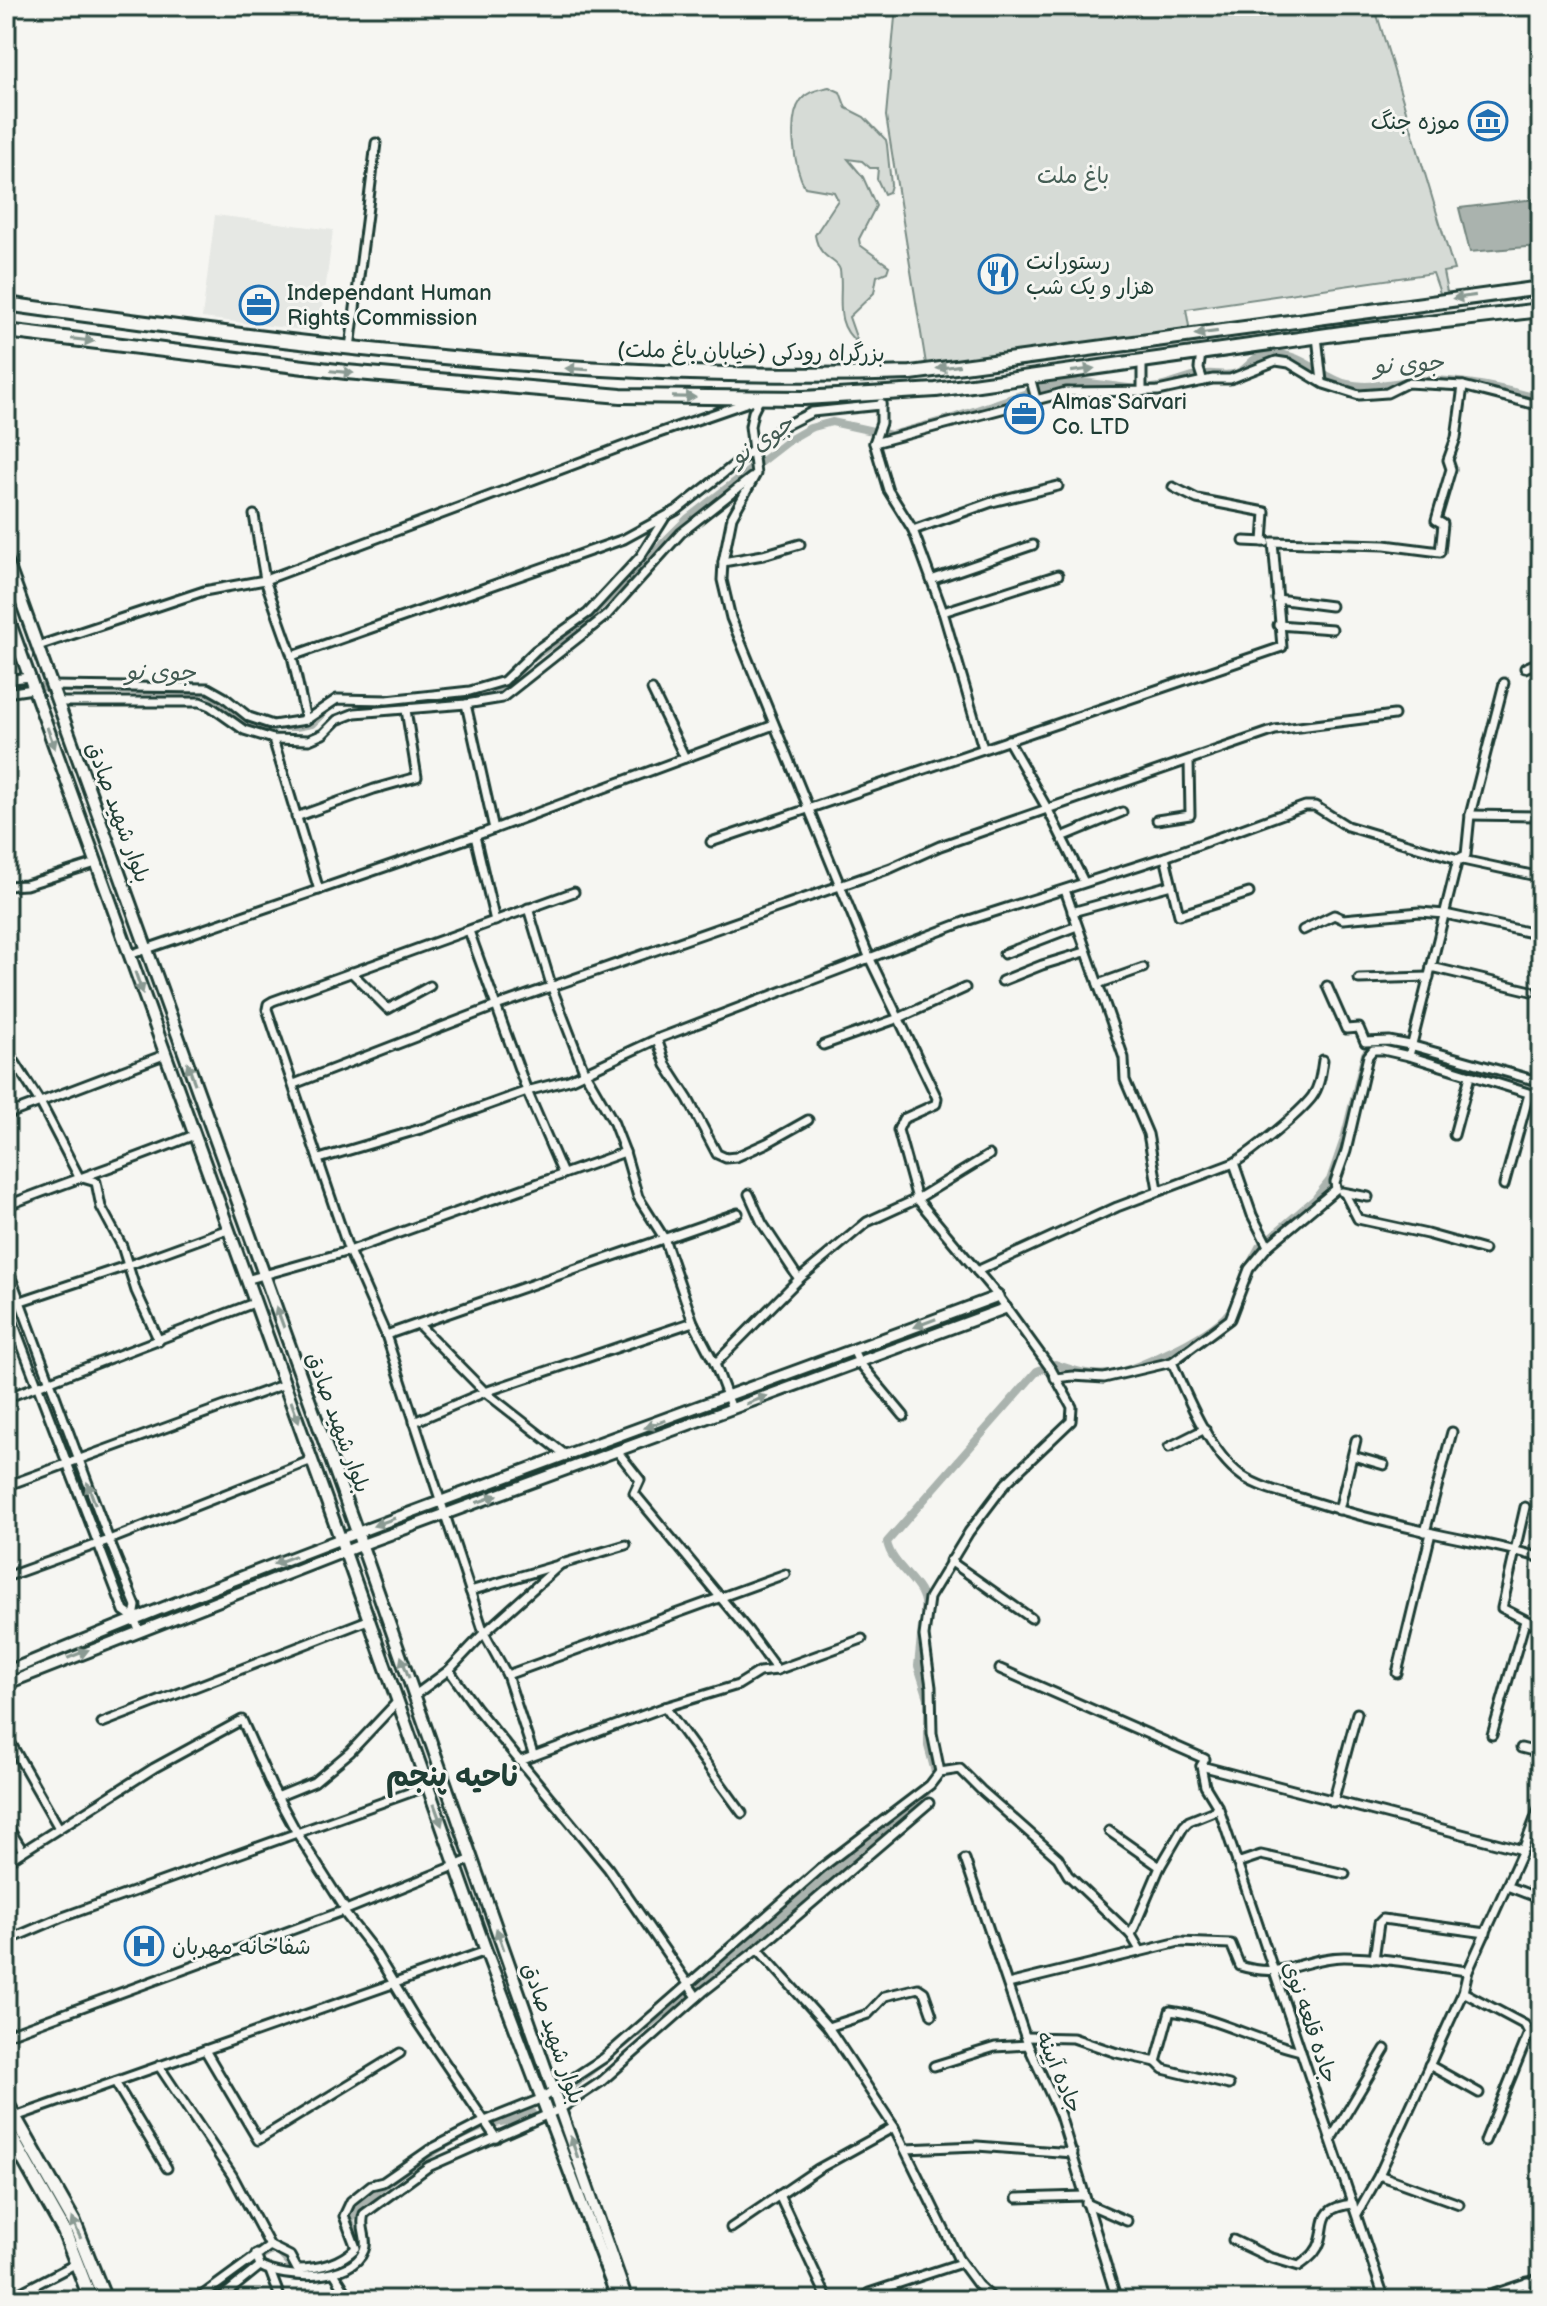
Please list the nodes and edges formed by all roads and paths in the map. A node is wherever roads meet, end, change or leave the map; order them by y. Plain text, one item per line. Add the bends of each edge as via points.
1 (376, 143) dead end
2 (1541, 288) edge
3 (6, 304) edge
4 (1541, 310) edge
5 (6, 331) edge
6 (1317, 336) junction
7 (350, 348) junction
8 (1201, 353) junction
9 (1142, 362) junction
10 (1201, 376) junction
11 (1321, 378) junction
12 (1031, 381) junction
13 (1463, 386) junction
14 (1143, 388) junction
15 (1035, 397) junction
16 (760, 398) junction
17 (881, 400) junction
18 (1541, 406) edge
19 (876, 439) junction
20 (752, 451) junction
21 (756, 474) junction
22 (1058, 486) dead end
23 (1173, 487) dead end
24 (254, 515) dead end
25 (664, 519) junction
26 (913, 530) junction
27 (1244, 541) dead end
28 (1263, 542) junction
29 (1273, 542) junction
30 (800, 544) dead end
31 (1033, 545) dead end
32 (6, 559) edge
33 (723, 562) junction
34 (1058, 575) dead end
35 (265, 580) junction
36 (931, 580) junction
37 (1277, 599) junction
38 (1331, 606) dead end
39 (6, 612) edge
40 (943, 612) junction
41 (1278, 625) junction
42 (1332, 629) dead end
43 (38, 646) junction
44 (292, 656) junction
45 (1541, 661) edge
46 (1525, 668) dead end
47 (29, 677) junction
48 (6, 680) edge
49 (1504, 683) dead end
50 (52, 686) junction
51 (33, 689) junction
52 (652, 690) dead end
53 (6, 693) edge
54 (58, 702) junction
55 (466, 704) junction
56 (406, 710) junction
57 (1394, 715) dead end
58 (306, 720) junction
59 (774, 725) junction
60 (273, 739) junction
61 (1008, 740) junction
62 (983, 748) junction
63 (685, 758) junction
64 (1189, 761) junction
65 (807, 808) junction
66 (1048, 810) junction
67 (1122, 812) dead end
68 (1470, 815) junction
69 (1541, 816) edge
70 (296, 817) junction
71 (1157, 820) dead end
72 (494, 829) junction
73 (475, 836) junction
74 (1062, 837) junction
75 (711, 842) dead end
76 (1165, 857) junction
77 (1458, 859) junction
78 (96, 863) junction
79 (1541, 877) edge
80 (1084, 882) junction
81 (1171, 885) junction
82 (6, 886) edge
83 (840, 886) junction
84 (319, 890) junction
85 (1065, 890) junction
86 (574, 892) dead end
87 (1249, 893) dead end
88 (528, 908) junction
89 (1072, 912) junction
90 (1445, 914) junction
91 (495, 921) junction
92 (1077, 926) junction
93 (1303, 930) dead end
94 (469, 931) junction
95 (1541, 935) edge
96 (147, 950) junction
97 (1085, 952) junction
98 (1004, 954) dead end
99 (129, 955) junction
100 (870, 959) junction
101 (1431, 967) junction
102 (1143, 968) dead end
103 (351, 972) junction
104 (1429, 977) junction
105 (1359, 979) dead end
106 (1002, 981) dead end
107 (1098, 984) junction
108 (430, 986) dead end
109 (1327, 986) dead end
110 (552, 988) junction
111 (965, 988) dead end
112 (1531, 991) dead end
113 (496, 1006) junction
114 (899, 1018) junction
115 (657, 1039) junction
116 (823, 1045) dead end
117 (6, 1048) edge
118 (1409, 1051) junction
119 (164, 1055) junction
120 (1323, 1060) dead end
121 (584, 1071) junction
122 (1470, 1076) junction
123 (1541, 1082) edge
124 (294, 1084) junction
125 (527, 1091) junction
126 (1529, 1094) junction
127 (1541, 1097) edge
128 (40, 1102) junction
129 (6, 1115) edge
130 (808, 1120) dead end
131 (194, 1135) junction
132 (1454, 1135) dead end
133 (625, 1152) junction
134 (989, 1155) dead end
135 (319, 1159) junction
136 (1234, 1163) junction
137 (563, 1174) junction
138 (79, 1177) junction
139 (1504, 1185) dead end
140 (1158, 1189) junction
141 (1336, 1189) junction
142 (749, 1194) dead end
143 (1345, 1194) junction
144 (1368, 1197) dead end
145 (917, 1199) junction
146 (6, 1206) edge
147 (738, 1213) dead end
148 (228, 1229) junction
149 (664, 1238) junction
150 (1266, 1242) junction
151 (1484, 1250) dead end
152 (349, 1251) junction
153 (6, 1264) edge
154 (129, 1265) junction
155 (977, 1271) junction
156 (264, 1274) junction
157 (799, 1279) junction
158 (246, 1280) junction
159 (998, 1296) junction
160 (19, 1301) junction
161 (254, 1303) junction
162 (6, 1305) edge
163 (1006, 1308) junction
164 (693, 1322) junction
165 (419, 1325) junction
166 (386, 1335) junction
167 (159, 1341) junction
168 (853, 1350) junction
169 (859, 1362) junction
170 (1172, 1362) junction
171 (715, 1364) junction
172 (1055, 1378) junction
173 (49, 1382) junction
174 (285, 1384) junction
175 (38, 1386) junction
176 (485, 1392) junction
177 (727, 1397) junction
178 (6, 1398) edge
179 (732, 1409) junction
180 (904, 1416) dead end
181 (414, 1422) junction
182 (1205, 1429) junction
183 (1452, 1432) dead end
184 (1356, 1440) dead end
185 (1169, 1447) dead end
186 (617, 1451) junction
187 (567, 1456) junction
188 (1353, 1456) junction
189 (78, 1460) junction
190 (312, 1460) junction
191 (66, 1464) junction
192 (1384, 1465) dead end
193 (6, 1486) edge
194 (440, 1502) junction
195 (1525, 1507) dead end
196 (1339, 1510) junction
197 (445, 1515) junction
198 (357, 1532) junction
199 (1428, 1532) junction
200 (340, 1538) junction
201 (109, 1540) junction
202 (98, 1544) junction
203 (361, 1545) junction
204 (626, 1545) dead end
205 (1514, 1549) junction
206 (345, 1551) junction
207 (1541, 1558) edge
208 (950, 1561) junction
209 (562, 1563) junction
210 (785, 1574) dead end
211 (6, 1577) edge
212 (470, 1591) junction
213 (720, 1596) junction
214 (134, 1618) junction
215 (1031, 1618) dead end
216 (368, 1620) junction
217 (1525, 1621) junction
218 (1541, 1628) edge
219 (139, 1630) junction
220 (484, 1633) junction
221 (862, 1639) dead end
222 (1000, 1669) dead end
223 (449, 1670) junction
224 (777, 1670) junction
225 (6, 1672) edge
226 (1397, 1673) dead end
227 (507, 1675) junction
228 (6, 1684) edge
229 (415, 1695) junction
230 (398, 1701) junction
231 (665, 1707) junction
232 (1357, 1713) dead end
233 (102, 1723) dead end
234 (6, 1735) edge
235 (1492, 1735) dead end
236 (1521, 1748) dead end
237 (1541, 1753) edge
238 (533, 1754) junction
239 (520, 1761) junction
240 (1203, 1762) junction
241 (940, 1772) junction
242 (428, 1786) junction
243 (277, 1797) junction
244 (1333, 1802) junction
245 (929, 1803) dead end
246 (1541, 1803) edge
247 (1219, 1809) junction
248 (742, 1813) dead end
249 (6, 1824) edge
250 (59, 1828) junction
251 (1109, 1831) dead end
252 (297, 1833) junction
253 (1523, 1850) junction
254 (23, 1851) junction
255 (472, 1859) junction
256 (965, 1859) dead end
257 (6, 1862) edge
258 (1237, 1863) junction
259 (456, 1865) junction
260 (1160, 1867) junction
261 (821, 1868) junction
262 (1345, 1874) dead end
263 (834, 1884) junction
264 (1507, 1886) junction
265 (1541, 1899) edge
266 (344, 1910) junction
267 (1486, 1933) junction
268 (1131, 1935) junction
269 (6, 1941) edge
270 (758, 1949) junction
271 (1140, 1950) junction
272 (486, 1951) junction
273 (1374, 1959) junction
274 (1468, 1971) junction
275 (1274, 1972) junction
276 (394, 1984) junction
277 (1008, 1984) junction
278 (688, 1985) junction
279 (1463, 1992) junction
280 (696, 1996) junction
281 (932, 2015) dead end
282 (828, 2027) junction
283 (6, 2035) edge
284 (1027, 2041) junction
285 (1385, 2049) dead end
286 (205, 2050) junction
287 (1301, 2051) junction
288 (400, 2053) dead end
289 (1156, 2062) junction
290 (1429, 2065) junction
291 (159, 2066) junction
292 (934, 2066) dead end
293 (115, 2082) junction
294 (1229, 2085) dead end
295 (554, 2092) junction
296 (1479, 2093) dead end
297 (543, 2098) junction
298 (6, 2102) edge
299 (555, 2111) junction
300 (15, 2117) junction
301 (487, 2125) junction
302 (894, 2127) junction
303 (6, 2128) edge
304 (496, 2138) junction
305 (1331, 2139) junction
306 (1485, 2141) dead end
307 (905, 2149) junction
308 (1073, 2153) junction
309 (167, 2168) dead end
310 (1379, 2175) junction
311 (779, 2195) junction
312 (1017, 2198) dead end
313 (1085, 2199) junction
314 (1353, 2204) junction
315 (1459, 2204) dead end
316 (1357, 2214) junction
317 (1127, 2221) dead end
318 (731, 2228) dead end
319 (1233, 2240) dead end
320 (270, 2246) junction
321 (256, 2254) junction
322 (77, 2263) junction
323 (961, 2263) junction
324 (260, 2266) junction
325 (270, 2271) junction
326 (334, 2273) junction
327 (1541, 2278) edge
328 (1527, 2282) junction
329 (1116, 2297) edge
330 (6, 2300) edge
331 (91, 2300) edge
332 (105, 2300) edge
333 (196, 2300) edge
334 (218, 2300) edge
335 (281, 2300) edge
336 (351, 2300) edge
337 (618, 2300) edge
338 (627, 2300) edge
339 (828, 2300) edge
340 (866, 2300) edge
341 (994, 2300) edge
342 (1098, 2300) edge
343 (1385, 2300) edge
344 (1476, 2300) edge
345 (1527, 2300) edge

1 - 7 street
2 -> 7 highway, بزرگراه رودکی (خیابان باغ ملت) via 911,373 807,377 568,368
3 - 7 highway, بزرگراه رودکی (خیابان باغ ملت)
4 - 6 highway, بزرگراه رودکی (خیابان باغ ملت)
5 -> 16 highway, بزرگراه رودکی (خیابان باغ ملت) via 361,374 621,396
6 - 8 highway, بزرگراه رودکی (خیابان باغ ملت)
6 - 11 street
8 - 9 highway, بزرگراه رودکی (خیابان باغ ملت)
8 - 10 street
12 -> 9 highway, بزرگراه رودکی (خیابان باغ ملت)
9 - 14 street
10 - 11 street via 1230,379 1276,361
10 - 14 street
11 - 13 street via 1359,395 1387,393 1407,383
12 - 15 street
12 - 17 highway, بزرگراه رودکی (خیابان باغ ملت)
13 - 18 street
13 - 29 street via 1448,460 1451,469 1436,520 1443,524 1440,552
14 - 15 street
15 - 19 street
16 - 17 highway, بزرگراه رودکی (خیابان باغ ملت)
16 - 20 street via 753,412
16 - 35 street
17 - 19 street
17 - 20 street via 812,412
19 - 26 street via 888,490
20 - 21 street
20 - 25 street
21 - 33 street via 732,517
21 - 55 street via 681,533 575,643 510,694
22 - 26 street
23 - 28 street via 1197,499 1265,512
24 - 35 street
25 - 44 street via 624,539
25 - 58 street via 640,557 588,613 504,681 470,691 387,700 337,699
26 - 36 street
27 - 28 street
28 - 29 street
29 - 37 street
30 - 33 street
31 - 36 street
32 - 43 main road, بلوار شهید صادق
33 - 59 street via 731,618
34 - 40 street
35 - 43 street via 204,591
35 - 44 street
36 - 40 street
37 - 38 street
37 - 41 street
39 - 47 main road, بلوار شهید صادق
40 - 62 street
41 - 42 street
41 - 61 street via 1282,647
43 - 50 main road, بلوار شهید صادق
44 - 58 street
45 - 46 street
47 - 48 street
47 - 51 main road, بلوار شهید صادق
49 - 68 street
50 - 54 main road, بلوار شهید صادق
50 - 58 street via 208,688 249,717 273,725
51 - 53 street
51 -> 78 main road, بلوار شهید صادق
52 - 63 street
54 - 60 street via 200,702 244,730
54 - 96 main road, بلوار شهید صادق
55 - 56 street
55 - 72 street
56 - 60 street via 345,715 309,740
56 - 70 street via 417,777
57 - 64 street via 1275,730
59 - 63 street
59 - 65 street
60 - 70 street
61 - 62 street
61 - 66 street
62 - 65 street
63 - 72 street
64 - 66 street
64 - 71 street via 1190,815
65 - 75 street
65 - 83 street
66 - 74 street
66 - 83 street
67 - 74 street
68 - 69 street
68 - 77 street via 1466,855
70 - 84 street
72 - 73 street
73 - 84 street
73 - 91 street
74 - 80 street
76 - 77 street via 1315,806 1347,826
76 - 80 street
76 - 81 street
77 - 79 street
77 - 90 street
78 - 82 street
78 - 99 main road, بلوار شهید صادق
80 - 85 street
81 - 87 street via 1179,915
81 - 89 street
83 - 100 street
83 - 110 street
84 - 96 street
85 - 89 street
85 - 100 street
86 - 88 street
88 - 91 street
88 - 110 street
89 - 92 street
90 - 93 street via 1343,919 1334,915
90 - 95 street
90 - 101 street
91 - 94 street
92 - 97 street
92 - 98 street
94 - 103 street
94 - 113 street
96 - 99 street
156 -> 96 main road, بلوار شهید صادق
97 - 106 street
97 - 107 street
99 -> 119 main road, بلوار شهید صادق
100 - 114 street
100 - 115 street
101 - 104 street
101 - 112 street
102 - 107 street
103 - 108 street via 388,1009
103 - 124 street via 268,1004
104 - 105 street
104 - 118 street
107 - 140 street via 1124,1058 1125,1080 1148,1134
109 - 118 street via 1347,1030 1359,1028 1365,1042 1389,1041
110 - 113 street
110 - 121 street
111 - 114 street
113 - 124 street
113 - 125 street
114 - 116 street
114 - 145 street via 938,1101 903,1119 898,1130
115 - 121 street
115 - 130 street via 666,1065 717,1154 736,1157
117 - 128 street
118 - 122 street
118 - 123 street
118 - 141 street via 1373,1050 1368,1056
119 - 128 street
119 - 131 main road, بلوار شهید صادق
120 - 136 street via 1311,1097
121 - 125 street
121 - 133 street
122 - 126 street
122 - 132 street
124 - 135 street
125 - 135 street
125 - 137 street
126 - 127 street
126 - 139 street
128 - 129 street
128 - 138 street
131 - 138 street
131 - 148 main road, بلوار شهید صادق
133 - 137 street
133 - 149 street via 638,1197
134 - 145 street
135 - 152 street
136 - 140 street
136 - 150 street
137 - 152 street
138 - 146 street
138 - 154 street via 96,1182 101,1207
140 - 155 street
141 - 143 street
141 - 150 street
142 - 157 street
143 - 144 street
143 - 151 street via 1358,1219
145 - 155 street
145 - 157 street via 867,1222
147 - 149 street
148 - 154 street
148 - 158 main road, بلوار شهید صادق
149 - 164 street
149 - 165 street
150 - 170 street via 1230,1319
152 - 156 street
152 - 166 street
153 - 160 street
154 - 160 street
154 - 167 street
155 - 159 street
156 - 158 street
198 -> 156 main road, بلوار شهید صادق
157 - 171 street
158 - 161 main road, بلوار شهید صادق
159 - 163 street
159 -> 168 street
160 - 162 street
160 - 173 street
161 - 167 street
161 - 174 main road, بلوار شهید صادق
162 - 175 street
163 - 169 street
163 - 172 street
164 - 171 street
164 - 176 street
165 - 166 street
165 - 176 street
166 - 181 street
167 - 173 street
168 - 169 street
168 - 177 street
179 -> 169 street
169 - 180 street
170 - 172 street via 1104,1378
170 - 182 street
171 - 177 street
172 - 208 street via 1072,1407 1071,1421 1006,1483
173 - 175 street
173 - 189 street
174 - 189 street
174 -> 190 main road, بلوار شهید صادق
175 - 178 street
175 - 191 street
176 - 181 street
176 - 187 street
177 - 179 street
177 -> 187 street
179 - 186 street
181 - 194 street
182 - 185 street
182 - 196 street via 1242,1476
183 - 199 street
184 - 188 street
197 -> 186 street
186 - 213 street via 640,1480 634,1493
187 - 194 street
188 - 192 street
188 - 196 street
189 - 191 street
201 -> 189 street
190 - 200 main road, بلوار شهید صادق
190 - 201 street
191 - 193 street
191 - 202 street
194 - 197 street
194 -> 198 street
195 - 205 street
196 - 199 street
197 - 203 street
197 - 212 street
198 - 200 street
198 - 203 main road, بلوار شهید صادق
199 - 205 street
199 - 226 street
200 - 206 main road, بلوار شهید صادق
200 -> 214 street
201 - 202 street
201 - 214 street via 136,1606
202 - 211 street
202 - 214 street via 124,1611
203 - 206 street
229 -> 203 main road, بلوار شهید صادق
204 - 209 street
205 - 207 street
205 - 217 street via 1502,1608
206 - 216 main road, بلوار شهید صادق
206 - 219 street
208 - 215 street
208 - 241 street via 929,1598 924,1636
209 - 212 street
209 - 220 street
210 - 213 street
212 - 220 street
213 - 224 street
213 - 227 street
214 - 219 street
214 - 225 street
216 - 230 main road, بلوار شهید صادق
216 - 233 street
217 - 218 street
217 - 235 street
228 -> 219 street
220 - 223 street
220 - 227 street
221 - 224 street
222 - 240 street
223 - 229 street
223 - 239 street
224 - 231 street
227 - 238 street
229 - 255 main road, بلوار شهید صادق
230 - 242 main road, بلوار شهید صادق
230 - 243 street via 314,1782
231 - 238 street
231 - 248 street
232 - 244 street
234 - 250 street
236 - 237 street
238 - 239 street
239 - 278 street via 608,1868
240 - 244 street
240 - 247 street, جاده قلعه نوی via 1205,1786
241 - 261 street
241 - 268 street via 960,1769 969,1775
242 - 252 street
242 -> 259 main road, بلوار شهید صادق
243 - 250 street via 242,1720
243 - 252 street
244 - 253 street
245 - 263 street
246 - 253 street
247 - 258 street, جاده قلعه نوی
247 - 260 street via 1189,1821
249 - 254 street
250 - 254 street
251 - 260 street
252 - 266 street
252 - 269 street
253 - 264 street
254 - 257 street
255 - 259 street
295 -> 255 main road, بلوار شهید صادق
256 - 277 street, جاده آیینه
258 - 262 street via 1261,1855
258 - 275 street, جاده قلعه نوی
259 - 266 street
259 - 272 main road, بلوار شهید صادق
260 - 268 street
261 - 263 street
261 - 278 street
263 - 270 street
264 - 265 street
264 - 267 street
266 - 276 street
266 - 283 street
267 - 273 street via 1383,1919
267 - 274 street
268 - 271 street
270 - 280 street
270 - 282 street
271 - 275 street via 1179,1942 1231,1944 1240,1966
271 - 277 street
272 - 276 street
272 - 297 main road, بلوار شهید صادق
273 - 274 street
273 - 275 street via 1341,1956
274 - 279 street
275 - 287 street, جاده قلعه نوی
276 - 286 street
276 - 301 street
277 - 284 street, جاده آیینه
278 - 280 street
278 - 295 street via 622,2045
279 - 290 street
279 - 306 street via 1525,2025 1529,2033
280 - 299 street via 602,2081
281 - 282 street via 918,1988 885,1996 868,2014
282 - 302 street
284 - 289 street via 1073,2038
284 - 292 street
284 - 308 street, جاده آیینه
285 - 305 street
286 - 288 street via 258,2140
286 - 291 street
287 - 289 street via 1170,2011
287 - 305 street, جاده قلعه نوی
289 - 294 street via 1163,2069
290 - 296 street
290 - 310 street
291 - 293 street
291 - 320 street via 232,2175
293 - 300 street
293 - 309 street
295 - 297 street
295 - 299 main road, بلوار شهید صادق
297 - 299 main road, بلوار شهید صادق
297 - 301 street
298 - 300 highway
299 - 304 street
299 - 337 main road, بلوار شهید صادق
338 -> 299 main road, بلوار شهید صادق
332 -> 300 highway via 74,2222
301 - 304 street
301 - 320 street via 429,2150 351,2201 344,2216 356,2248 345,2258 315,2269 297,2269 290,2256
302 - 307 street
302 - 311 street
303 - 322 highway
304 - 326 street via 428,2167 364,2214 363,2255
305 - 314 street, جاده قلعه نوی
307 - 308 street via 977,2146
307 - 323 street
308 - 313 street, جاده آیینه
310 - 315 street
310 - 316 street
311 - 318 street
311 - 339 street
312 - 313 street
313 - 317 street
313 - 329 street, جاده آیینه
314 - 316 street, جاده قلعه نوی
314 - 319 street via 1333,2207 1323,2220 1316,2252 1299,2266
316 - 343 street, جاده قلعه نوی
320 - 321 street
321 - 324 street
321 - 333 street
322 - 330 street
322 - 331 highway
323 - 340 street via 891,2284 869,2293
323 - 341 street
324 - 325 street
324 - 334 street
325 - 326 street via 305,2277
325 - 335 street
326 - 336 street
327 - 328 street
328 - 344 street
328 - 345 street
329 - 342 street

